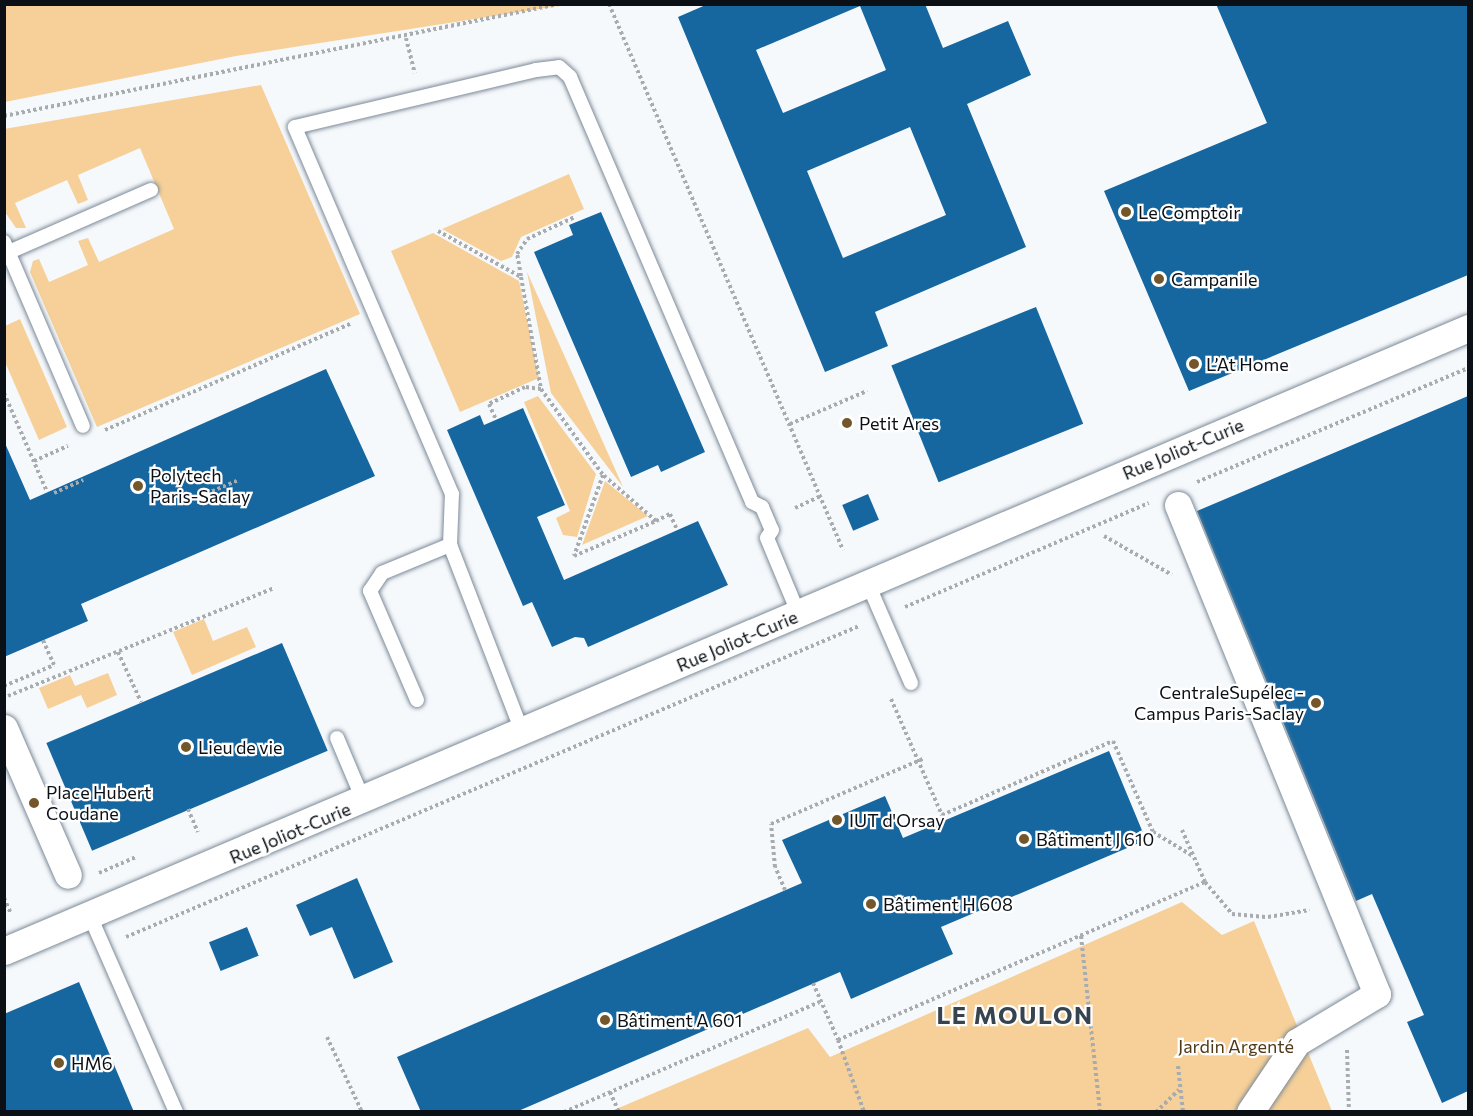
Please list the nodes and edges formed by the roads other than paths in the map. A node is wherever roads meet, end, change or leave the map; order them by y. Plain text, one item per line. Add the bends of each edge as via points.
1 (151, 190) dead end
2 (7, 247) edge
3 (1468, 328) edge
4 (83, 426) dead end
5 (1166, 502) road end
6 (450, 545) junction
7 (868, 584) junction
8 (799, 615) junction
9 (911, 683) dead end
10 (417, 700) dead end
11 (4, 728) edge
12 (523, 734) junction
13 (337, 738) dead end
14 (364, 802) junction
15 (68, 875) dead end
16 (90, 915) junction
17 (4, 951) edge
18 (176, 1112) edge
19 (1250, 1112) edge

1 - 2 lane
2 - 4 lane
3 - 7 street, Rue Joliot-Curie
5 - 19 street via 1217,601 1377,994 1297,1042
6 - 8 lane via 452,494 295,127 423,100 536,70 559,68 570,77 752,502 762,507 772,530 767,538
6 - 10 lane via 382,573 370,591
6 - 12 lane
7 - 8 street, Rue Joliot-Curie
7 - 9 lane
8 - 12 street, Rue Joliot-Curie
11 - 15 street
12 - 14 street, Rue Joliot-Curie
13 - 14 lane
14 - 16 street, Rue Joliot-Curie
16 - 17 street, Rue Joliot-Curie
16 - 18 lane

